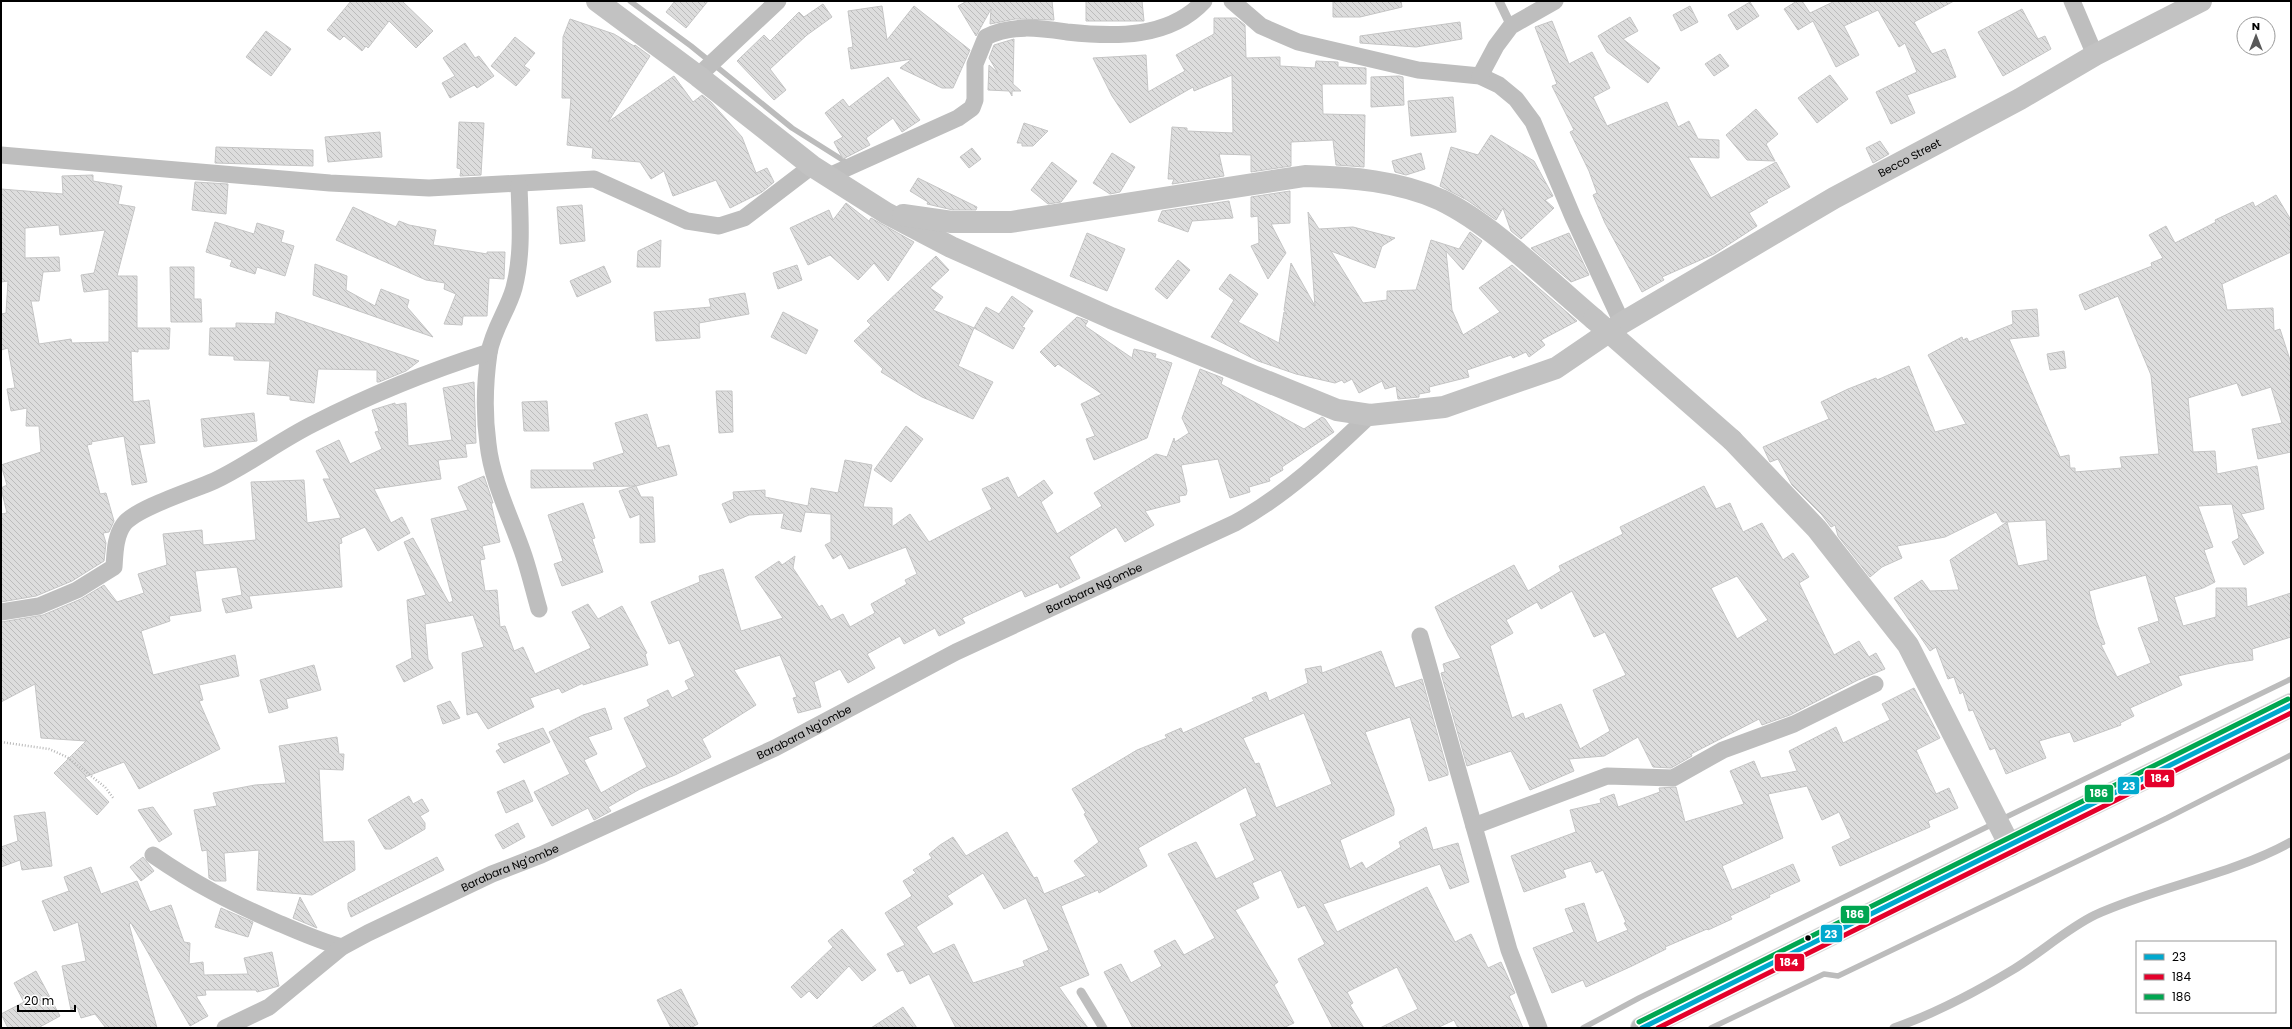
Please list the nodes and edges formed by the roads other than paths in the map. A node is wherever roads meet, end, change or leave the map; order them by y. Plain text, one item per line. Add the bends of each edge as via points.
1 (597, 1) edge
2 (778, 1) edge
3 (1204, 1) edge
4 (1232, 1) edge
5 (1499, 1) edge
6 (1556, 1) edge
7 (2072, 1) edge
8 (2201, 1) edge
9 (1511, 26) junction
10 (2095, 55) junction
11 (698, 76) junction
12 (1480, 76) junction
13 (1, 155) edge
14 (821, 171) junction
15 (519, 185) junction
16 (886, 212) junction
17 (1622, 323) junction
18 (489, 352) junction
19 (1370, 415) junction
20 (539, 609) dead end
21 (1, 612) edge
22 (1420, 636) dead end
23 (1875, 684) dead end
24 (2291, 705) edge
25 (1474, 826) junction
26 (2291, 842) edge
27 (2010, 846) junction
28 (153, 855) dead end
29 (342, 947) junction
30 (1081, 992) dead end
31 (225, 1028) edge
32 (1103, 1028) edge
33 (1539, 1028) edge
34 (1642, 1028) edge
35 (1894, 1028) edge

1 - 11 main road, Becco Street
2 - 11 street
3 - 14 street via 1173,23 1132,35 1024,28 995,32 986,37 977,58 975,100 972,108 952,121
4 - 12 street via 1260,26 1298,42 1418,70
5 - 9 lane
6 - 9 street
7 - 10 street
8 - 10 main road, Becco Street
9 - 12 street via 1496,46
10 - 17 main road, Becco Street via 2020,99 1834,198
11 - 14 main road, Becco Street
12 - 17 street via 1499,85 1516,99 1533,122
13 - 15 street via 330,183 429,188
14 - 15 street via 744,218 719,226 687,221 594,179
14 - 16 main road, Becco Street
15 - 18 street via 520,246 514,289 499,321
16 - 19 main road, Becco Street via 951,247 1111,318 1337,410
16 - 27 main road, bridge via 952,222 1011,222 1305,176 1353,177 1397,186 1441,200 1499,238 1594,319 1732,440 1818,530 1908,645
17 - 19 main road, Becco Street via 1556,368 1444,407
18 - 20 street via 488,445
18 - 21 street via 445,366 357,402 278,443 215,481 140,513 125,523 118,535 114,567 77,590 39,606
19 - 29 street, Barabara Ng'ombe via 1312,470 1255,512 1235,523 956,652 769,751 541,855 492,874
22 - 25 street
23 - 25 street via 1794,724 1723,750 1673,778 1607,776
24 - 27 main road
25 - 33 street via 1509,950
26 - 35 lane via 2244,865 2137,898 2094,916 2014,969 1930,1015
27 - 34 main road
28 - 29 street via 223,899 323,942
29 - 31 street, Barabara Ng'ombe via 269,1007
30 - 32 lane

